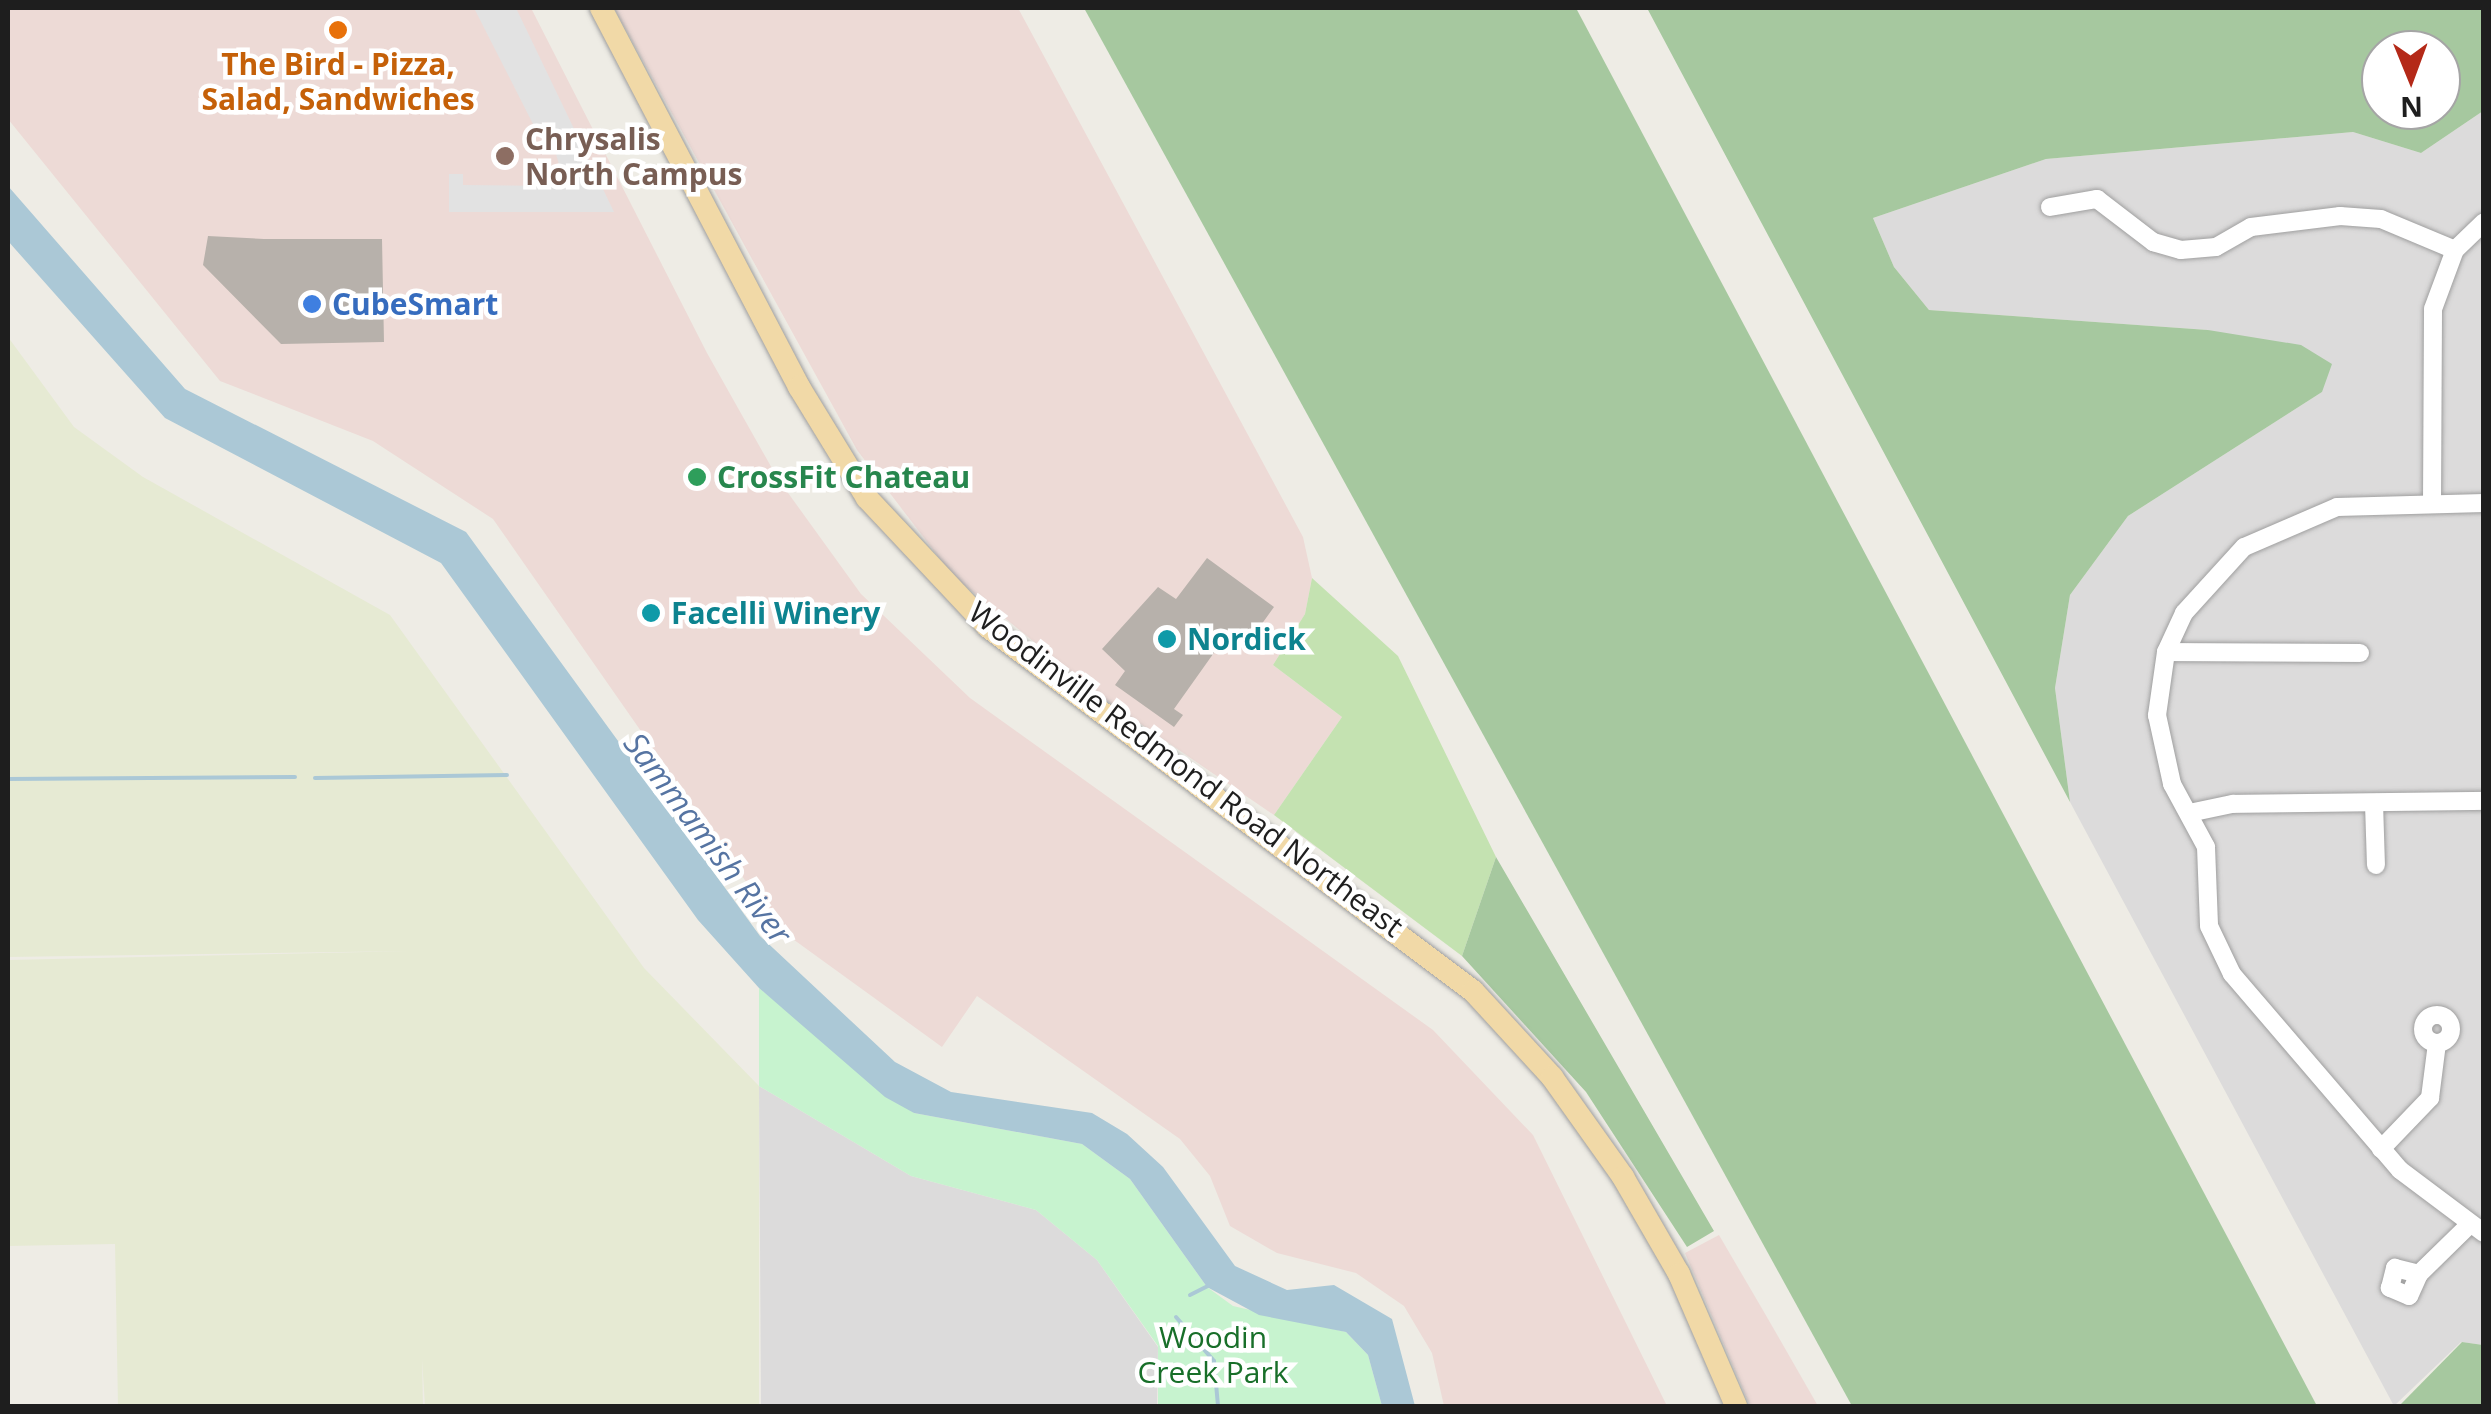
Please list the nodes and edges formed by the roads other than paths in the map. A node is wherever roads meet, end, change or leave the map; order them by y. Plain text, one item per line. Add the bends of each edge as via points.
1 (601, 8) edge
2 (2050, 206) dead end
3 (2484, 222) edge
4 (2455, 250) junction
5 (2484, 503) edge
6 (2432, 504) junction
7 (2166, 652) junction
8 (2360, 653) dead end
9 (2484, 801) edge
10 (2374, 802) junction
11 (2194, 812) junction
12 (2376, 866) dead end
13 (2437, 1043) dead end
14 (2381, 1149) junction
15 (2476, 1228) edge
16 (2419, 1274) dead end
17 (1736, 1406) edge

1 - 17 main road, Woodinville Redmond Road Northeast via 799,387 868,498 988,627 1473,992 1614,1164 1679,1274
2 - 4 street via 2097,199 2153,242 2181,250 2216,247 2251,227 2340,216 2381,219
3 - 4 street
4 - 6 street via 2430,346
5 - 6 street
6 - 7 street via 2337,507 2244,547 2184,613
7 - 8 street
7 - 11 street via 2156,715 2162,755
9 - 10 street
10 - 11 street
10 - 12 street
11 - 14 street via 2216,947
13 - 14 street via 2430,1098
14 - 15 street
15 - 16 street

